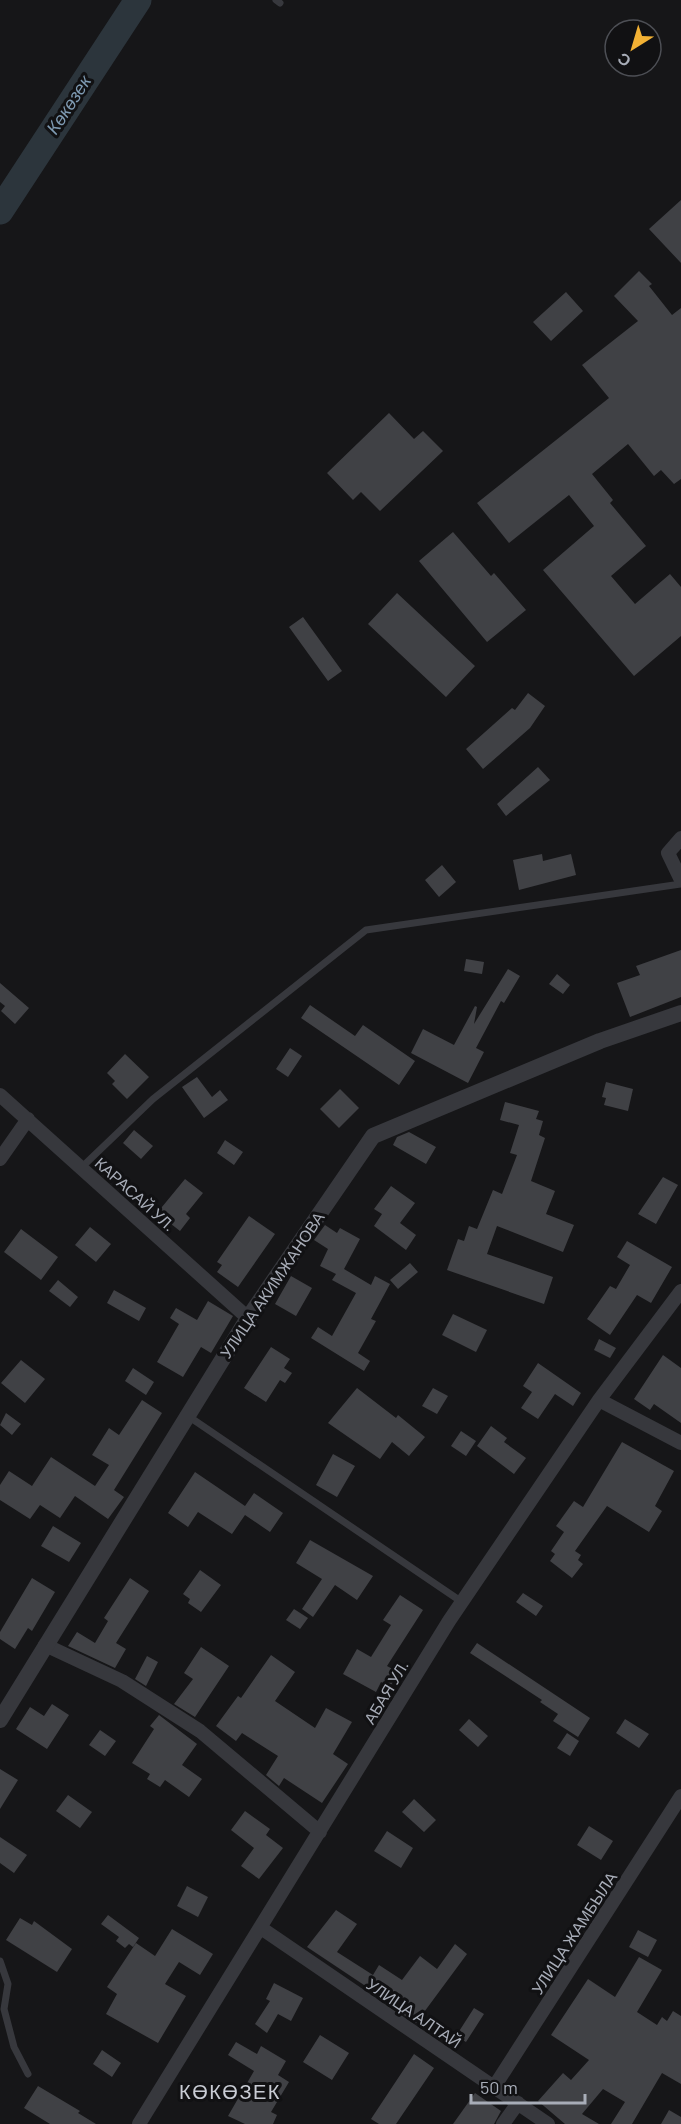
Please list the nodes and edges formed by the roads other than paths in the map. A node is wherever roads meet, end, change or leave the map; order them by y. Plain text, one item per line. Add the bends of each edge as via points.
1 (681, 838) edge
2 (681, 882) edge
3 (681, 1013) edge
4 (0, 1095) edge
5 (28, 1119) junction
6 (0, 1159) edge
7 (82, 1167) junction
8 (681, 1291) edge
9 (248, 1318) junction
10 (599, 1400) junction
11 (187, 1415) junction
12 (681, 1443) edge
13 (462, 1602) junction
14 (45, 1645) junction
15 (0, 1720) edge
16 (681, 1796) edge
17 (320, 1832) junction
18 (261, 1928) junction
19 (0, 1961) edge
20 (2, 2001) edge
21 (28, 2074) dead end
22 (494, 2087) junction
23 (518, 2103) junction
24 (139, 2124) edge
25 (503, 2124) edge
26 (548, 2124) edge

1 - 2 street via 668,853
2 - 7 lane via 366,930 153,1099
3 - 9 street, УЛИЦА АКИМЖАНОВА via 600,1041 373,1136
4 - 5 street, КАРАСАЙ УЛ.
5 - 6 street
5 - 7 street, КАРАСАЙ УЛ.
7 - 9 street, КАРАСАЙ УЛ.
8 - 10 street, АБАЯ УЛ.
9 - 11 street, УЛИЦА АКИМЖАНОВА
10 - 12 street
10 - 13 street, АБАЯ УЛ.
11 - 13 lane
11 - 14 street, УЛИЦА АКИМЖАНОВА
13 - 17 street, АБАЯ УЛ.
14 - 15 street, УЛИЦА АКИМЖАНОВА
14 - 17 street via 122,1681 200,1731
16 - 22 street, УЛИЦА ЖАМБЫЛА
17 - 18 street, АБАЯ УЛ.
18 - 22 street, УЛИЦА АЛТАЙ
18 - 24 street, АБАЯ УЛ.
19 - 20 lane via 8,1984
20 - 21 lane via 14,2047
22 - 23 street, УЛИЦА АЛТАЙ
23 - 25 street
23 - 26 street, УЛИЦА АЛТАЙ

